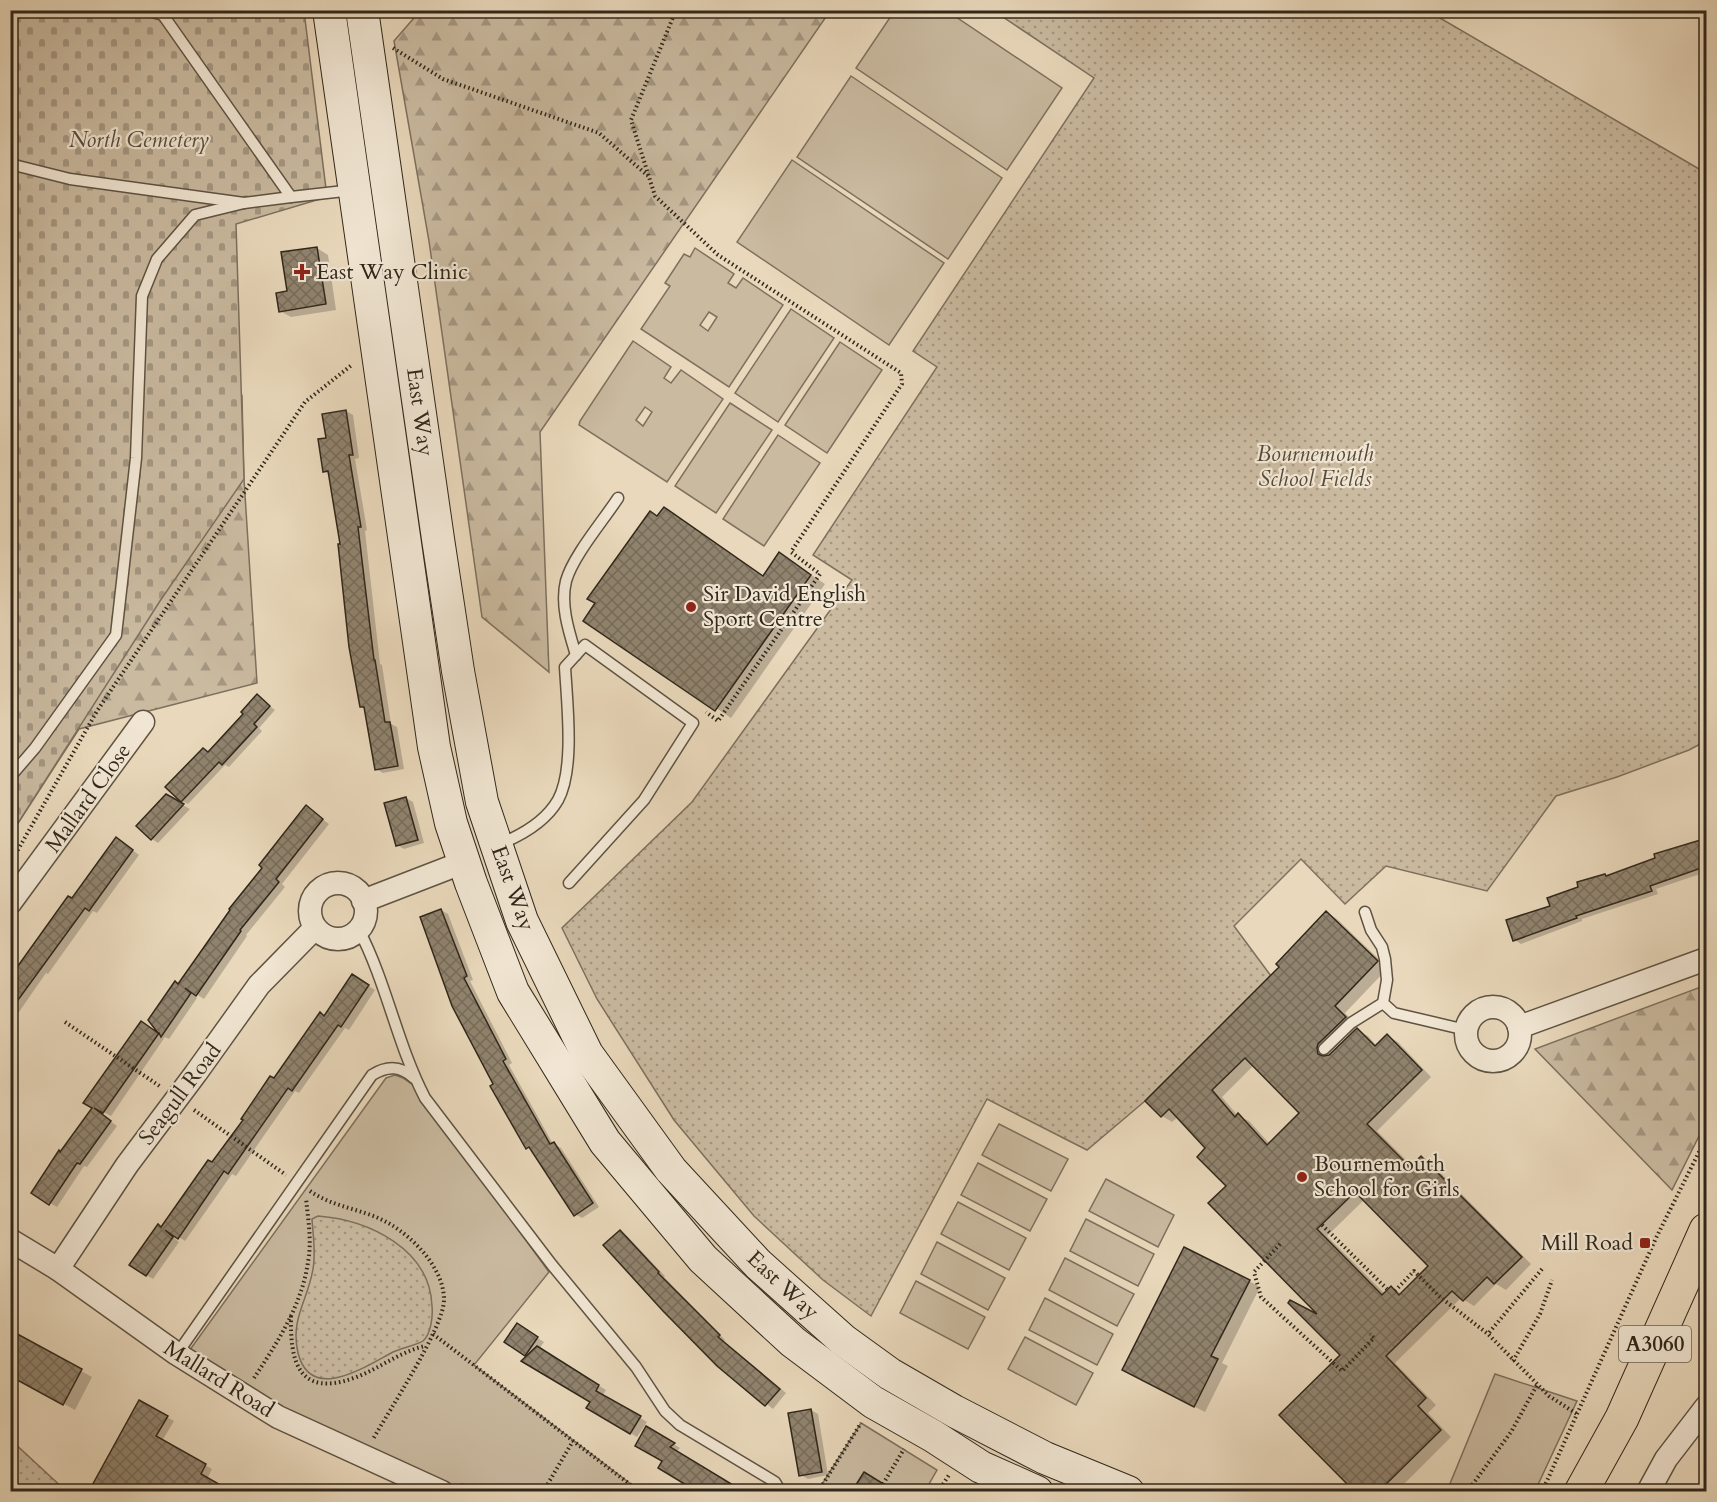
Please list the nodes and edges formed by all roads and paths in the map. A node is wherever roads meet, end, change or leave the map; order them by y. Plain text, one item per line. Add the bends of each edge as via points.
1 (146, 10) edge
2 (329, 10) edge
3 (362, 10) edge
4 (676, 10) edge
5 (368, 50) junction
6 (360, 111) junction
7 (11, 164) edge
8 (650, 178) junction
9 (355, 189) junction
10 (291, 197) junction
11 (244, 203) junction
12 (378, 353) junction
13 (618, 498) dead end
14 (576, 655) junction
15 (699, 708) dead end
16 (143, 722) dead end
17 (10, 777) edge
18 (461, 784) junction
19 (497, 846) junction
20 (10, 862) edge
21 (464, 862) junction
22 (569, 883) dead end
23 (363, 901) junction
24 (10, 903) edge
25 (1365, 912) dead end
26 (506, 927) junction
27 (314, 929) junction
28 (359, 930) junction
29 (1707, 959) edge
30 (1383, 1003) junction
31 (64, 1022) dead end
32 (1519, 1027) junction
33 (1467, 1030) junction
34 (1324, 1049) dead end
35 (415, 1078) junction
36 (177, 1098) junction
37 (1707, 1138) edge
38 (297, 1183) junction
39 (1322, 1225) dead end
40 (1707, 1230) edge
41 (10, 1240) edge
42 (1280, 1244) dead end
43 (58, 1269) junction
44 (1542, 1269) dead end
45 (1697, 1276) edge
46 (1552, 1280) dead end
47 (1387, 1289) dead end
48 (1395, 1291) dead end
49 (291, 1314) junction
50 (433, 1334) junction
51 (1370, 1334) dead end
52 (1488, 1335) junction
53 (426, 1346) junction
54 (177, 1354) junction
55 (1513, 1361) junction
56 (850, 1365) junction
57 (1537, 1384) junction
58 (244, 1395) junction
59 (1707, 1407) edge
60 (1577, 1414) junction
61 (868, 1418) junction
62 (573, 1441) junction
63 (896, 1444) dead end
64 (363, 1456) junction
65 (1024, 1471) edge
66 (883, 1484) dead end
67 (442, 1491) edge
68 (543, 1491) edge
69 (640, 1491) edge
70 (781, 1491) edge
71 (818, 1491) edge
72 (1128, 1491) edge
73 (1467, 1491) edge
74 (1542, 1491) edge
75 (1581, 1491) edge
76 (1648, 1491) edge

1 - 10 lane via 163,15
2 - 6 street, East Way
3 - 5 street, East Way
4 - 8 path via 631,120
5 - 6 street, East Way
5 - 8 path via 395,48 443,80 598,133
6 - 9 street, East Way
6 - 18 street, East Way via 440,550 458,671
7 - 11 lane via 70,179
8 - 15 path via 655,196 718,255 901,373 902,384 791,552 820,574 718,721
9 - 10 lane
9 - 12 street, East Way
10 - 11 lane
11 - 17 lane via 195,215 157,259 142,296 136,458 116,634
12 - 18 street, East Way via 434,747
12 - 20 path via 349,366 305,402 97,711
13 - 14 lane via 566,581 566,620
14 - 19 lane via 565,668 570,736 559,799 519,836
14 - 22 lane via 585,645 693,723 644,800
16 - 24 street, Mallard Close
18 - 19 street, East Way via 482,802
18 - 21 street, East Way via 451,823
19 - 26 street, East Way
21 - 23 street
21 - 26 street, East Way
23 - 27 street via 351,886 339,882 326,885 314,895 310,906
23 - 28 street via 366,920
25 - 30 lane via 1385,959
26 - 56 street, East Way via 587,1054 671,1170 758,1264 843,1340
27 - 28 street via 336,940
27 - 36 street, Seagull Road via 259,985
28 - 35 lane via 372,955
29 - 32 street
30 - 33 lane via 1394,1013
30 - 34 lane via 1351,1023
31 - 36 path
32 - 33 street via 1513,1015 1489,1007 1475,1013
32 - 33 street via 1519,1042 1514,1050 1495,1061 1474,1053
35 - 38 lane via 394,1067 372,1075
35 - 70 lane via 425,1098 552,1265 636,1366 665,1411 680,1425 775,1482
36 - 38 path
36 - 43 street, Seagull Road
37 - 60 path via 1656,1238
38 - 54 lane
39 - 47 path
40 - 45 main road, A3060
41 - 43 street, Mallard Road
42 - 51 path via 1254,1272 1262,1297 1342,1371 1374,1338
43 - 54 street, Mallard Road
44 - 52 path
45 - 75 main road, A3060
46 - 55 path via 1540,1314
48 - 52 path via 1414,1271
49 - 50 path via 309,1260 306,1188 317,1196 389,1223 424,1254 436,1270 444,1301
49 - 53 path via 293,1356 299,1371 321,1383 353,1378
49 - 58 path
50 - 53 path
50 - 62 path
52 - 55 path
53 - 64 path
54 - 58 street, Mallard Road
55 - 57 path
56 - 61 street, East Way
56 - 65 street, East Way via 890,1374 954,1411
57 - 60 path
57 - 73 path via 1511,1432
58 - 64 street, Mallard Road via 278,1417
59 - 76 street via 1666,1459
60 - 74 path
61 - 65 street, East Way via 933,1436 981,1467
61 - 71 path
62 - 68 path
62 - 69 path
63 - 66 path via 905,1450
64 - 67 street, Mallard Road
65 - 72 street, East Way

